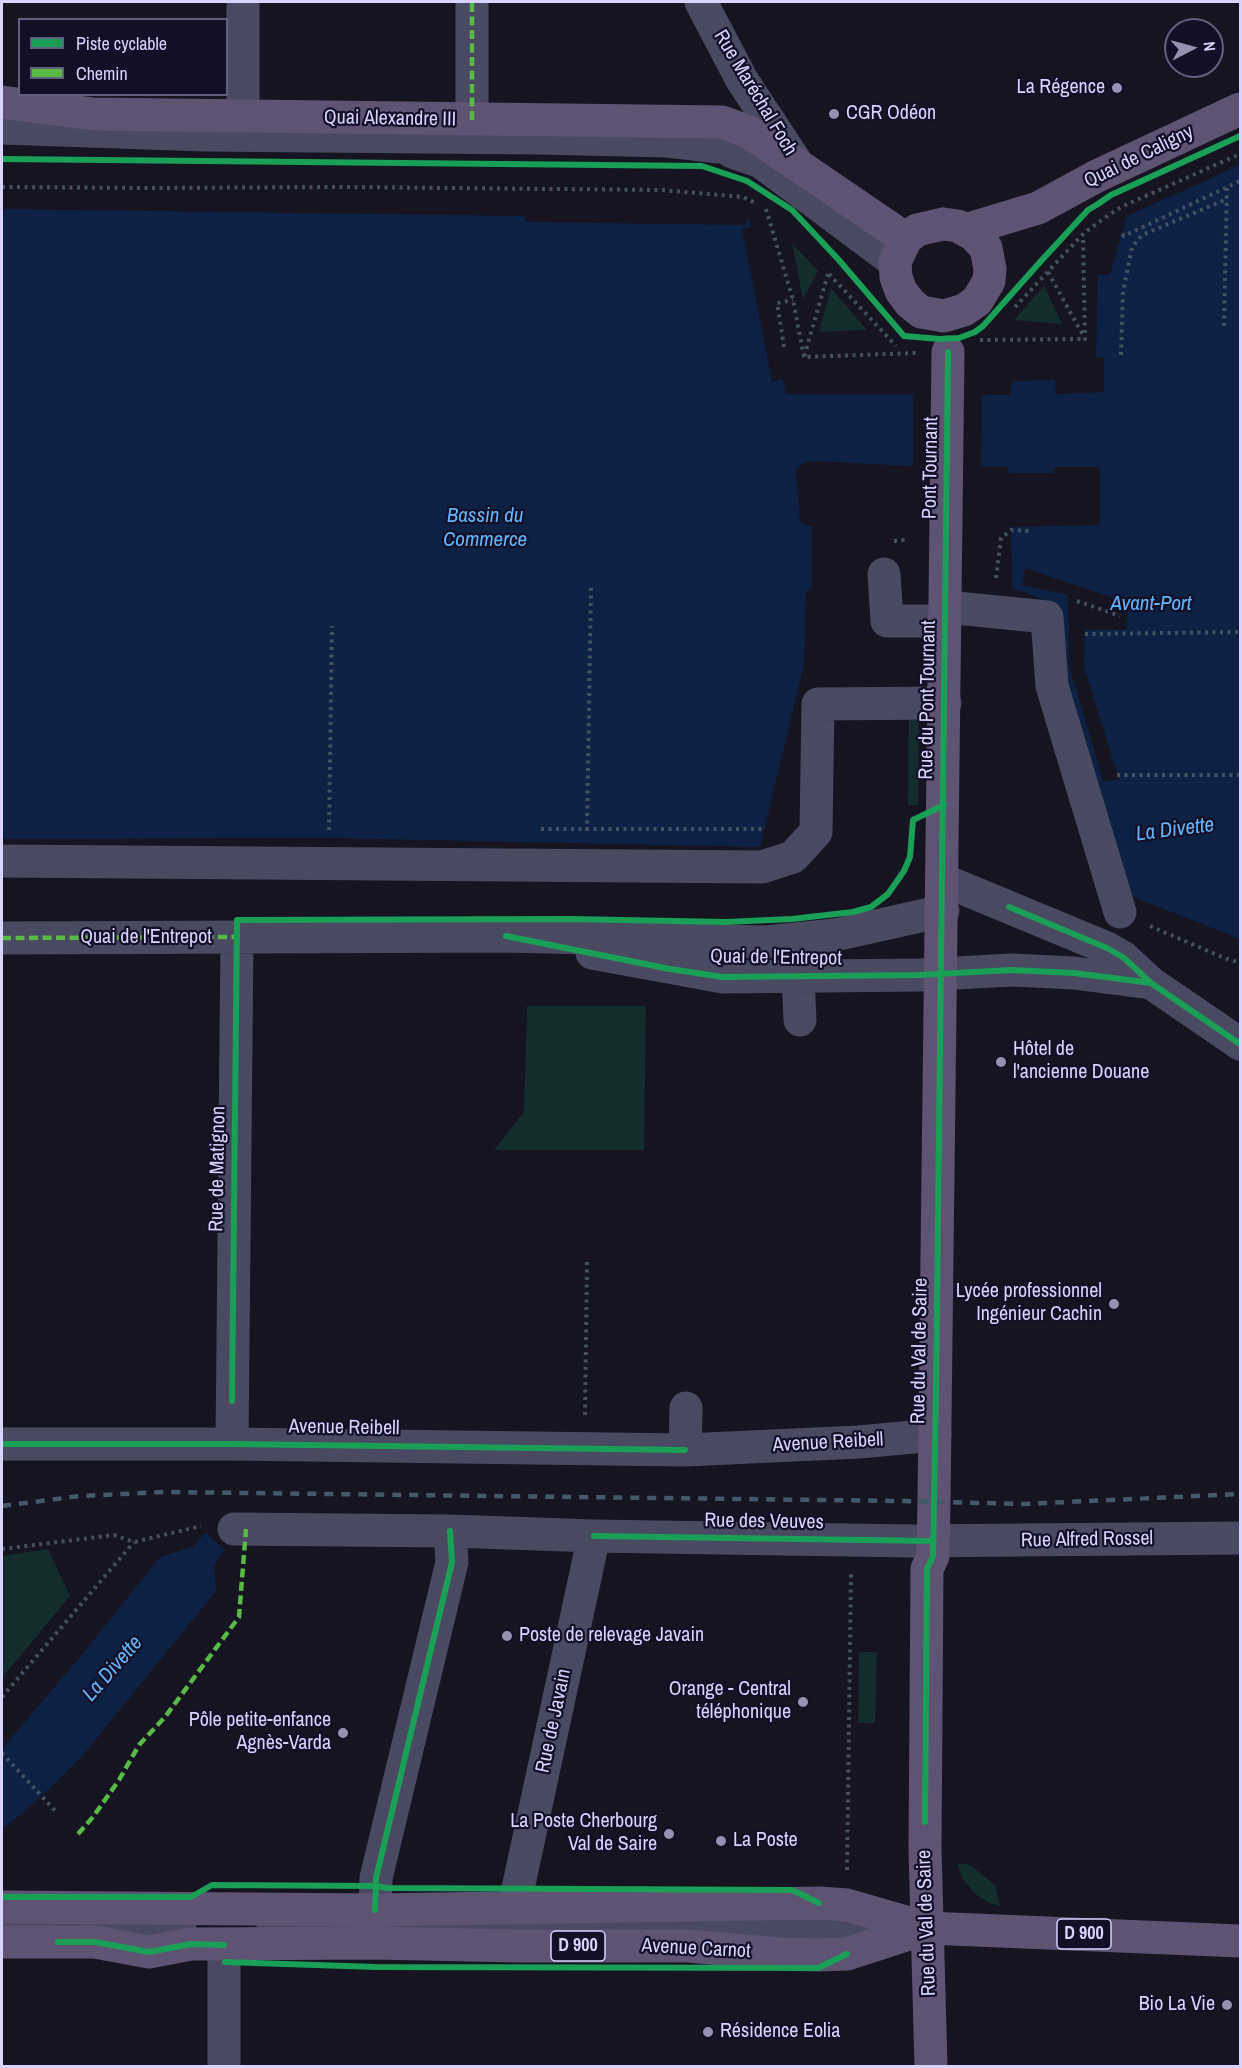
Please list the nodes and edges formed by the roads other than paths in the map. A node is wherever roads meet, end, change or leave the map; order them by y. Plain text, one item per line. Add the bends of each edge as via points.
1 (243, 2) edge
2 (472, 2) edge
3 (701, 2) edge
4 (2, 102) edge
5 (1240, 109) edge
6 (243, 117) junction
7 (472, 120) junction
8 (2, 128) edge
9 (719, 147) junction
10 (785, 156) junction
11 (1038, 208) junction
12 (965, 230) junction
13 (900, 250) junction
14 (988, 257) junction
15 (964, 310) junction
16 (930, 314) junction
17 (948, 356) junction
18 (946, 557) joint
19 (884, 574) dead end
20 (946, 614) junction
21 (945, 704) junction
22 (2, 861) edge
23 (943, 896) junction
24 (1120, 912) road end
25 (506, 936) junction
26 (2, 938) edge
27 (237, 938) junction
28 (942, 974) junction
29 (798, 978) junction
30 (1151, 983) junction
31 (800, 1020) dead end
32 (1240, 1044) edge
33 (686, 1408) dead end
34 (935, 1435) junction
35 (2, 1444) edge
36 (232, 1444) junction
37 (685, 1450) junction
38 (234, 1529) road end
39 (450, 1531) junction
40 (594, 1536) junction
41 (1240, 1538) edge
42 (933, 1541) junction
43 (514, 1906) junction
44 (2, 1907) edge
45 (375, 1910) junction
46 (2, 1924) edge
47 (927, 1928) junction
48 (1240, 1941) edge
49 (2, 1942) edge
50 (225, 1945) junction
51 (224, 2067) edge
52 (931, 2067) edge

1 - 6 street
2 - 7 street
3 - 10 street, Rue Maréchal Foch
4 - 6 main road, Quai Alexandre III via 93,114
5 - 11 main road, Quai de Caligny
6 - 7 main road, Quai Alexandre III
7 - 10 main road, Quai Alexandre III via 722,122 749,132
8 - 9 street, Quai Alexandre III via 205,135 667,141
9 - 10 street, Quai Alexandre III
9 - 13 street, Quai Alexandre III via 761,162
10 - 13 main road, Rue Maréchal Foch
11 - 12 main road
11 - 14 main road
12 - 13 main road via 957,225 936,225 917,231
12 - 14 main road via 986,248
13 - 16 main road via 896,277 901,291 921,312
14 - 15 main road via 989,281 977,302
15 - 16 main road via 944,316
15 - 17 main road via 959,338
16 - 17 main road
17 - 18 main road, Pont Tournant
18 - 20 main road, Rue du Pont Tournant
19 - 20 street via 887,621
20 - 21 main road, Rue du Pont Tournant
20 - 24 street via 1047,616 1052,686
21 - 22 street via 818,704 816,832 793,857 762,867
21 - 23 main road, Rue du Pont Tournant
23 - 25 street, Quai de l'Entrepot via 835,935 766,942
23 - 28 main road, Rue du Val de Saire
23 - 30 street via 1107,948
25 - 27 street, Quai de l'Entrepot
25 - 29 street, Quai de l'Entrepot via 723,977
26 - 27 street, Quai de l'Entrepot
27 - 36 street, Rue de Matignon
28 - 29 street, Quai de l'Entrepot
28 - 30 street, Quai de l'Entrepot via 1012,970
28 - 34 main road, Rue du Val de Saire
29 - 31 street
30 - 32 street
33 - 37 street
34 - 37 street, Avenue Reibell
34 - 42 main road, Rue du Val de Saire
35 - 36 street, Avenue Reibell
36 - 37 street, Avenue Reibell
38 - 39 street, Rue des Veuves
39 - 40 street, Rue des Veuves
39 - 45 street via 452,1562 376,1878
40 - 42 street, Rue des Veuves
40 - 43 street, Rue de Javain
41 - 42 street, Rue Alfred Rossel
42 - 47 main road, Rue du Val de Saire via 933,1556 927,1569
43 - 45 main road, D 900
43 - 47 main road, D 900 via 819,1903 848,1905
44 - 45 main road, D 900
46 - 47 street
47 - 48 main road, D 900
47 - 50 main road, Avenue Carnot / D 900 via 847,1954 818,1955 688,1946
47 - 52 main road, Rue du Val de Saire
49 - 50 main road, Avenue Carnot / D 900 via 95,1942 149,1952 191,1944
50 - 51 street

